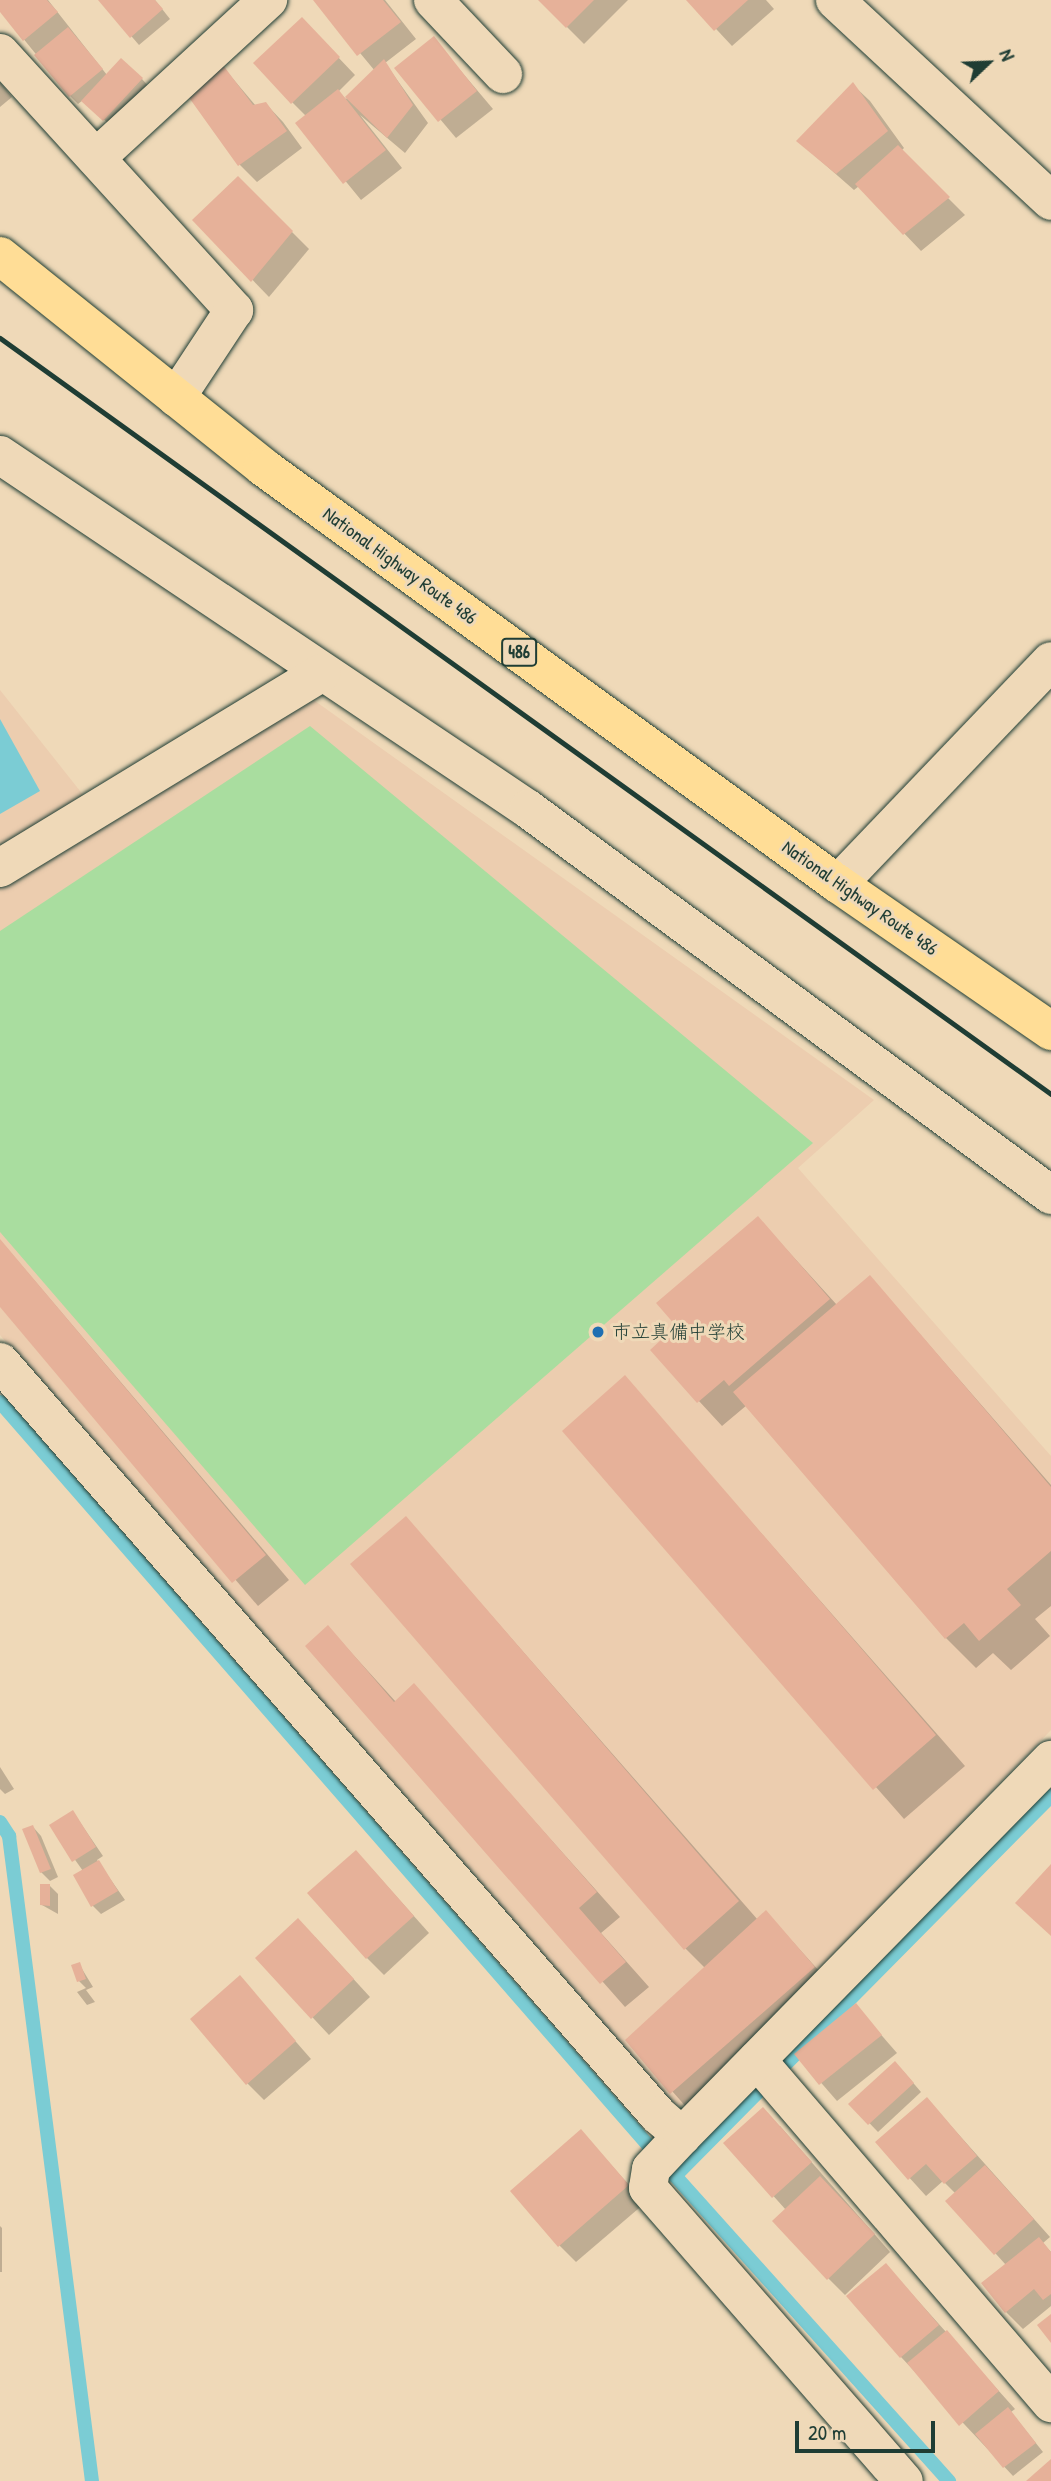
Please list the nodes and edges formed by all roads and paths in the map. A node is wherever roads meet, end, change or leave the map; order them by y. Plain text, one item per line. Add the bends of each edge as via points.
1 (268, 0) edge
2 (433, 0) edge
3 (835, 0) edge
4 (0, 53) edge
5 (503, 74) dead end
6 (96, 158) junction
7 (1051, 201) edge
8 (0, 256) edge
9 (176, 398) junction
10 (0, 455) edge
11 (321, 673) junction
12 (1047, 674) edge
13 (0, 868) edge
14 (838, 884) junction
15 (1051, 1031) edge
16 (1051, 1195) edge
17 (0, 1362) edge
18 (1051, 1760) edge
19 (767, 2071) junction
20 (669, 2150) junction
21 (1051, 2403) edge
22 (904, 2481) edge

1 - 6 street
2 - 5 street
3 - 7 street
4 - 6 street
6 - 9 street via 234,310
8 - 9 highway, National Highway Route 486 / 486
9 - 14 highway, National Highway Route 486 / 486
10 - 11 street
11 - 13 street
11 - 16 street via 528,809
12 - 14 street
14 - 15 highway, National Highway Route 486 / 486
17 - 20 street via 649,2104
18 - 19 street
19 - 20 street
19 - 21 street
20 - 22 street via 648,2188

